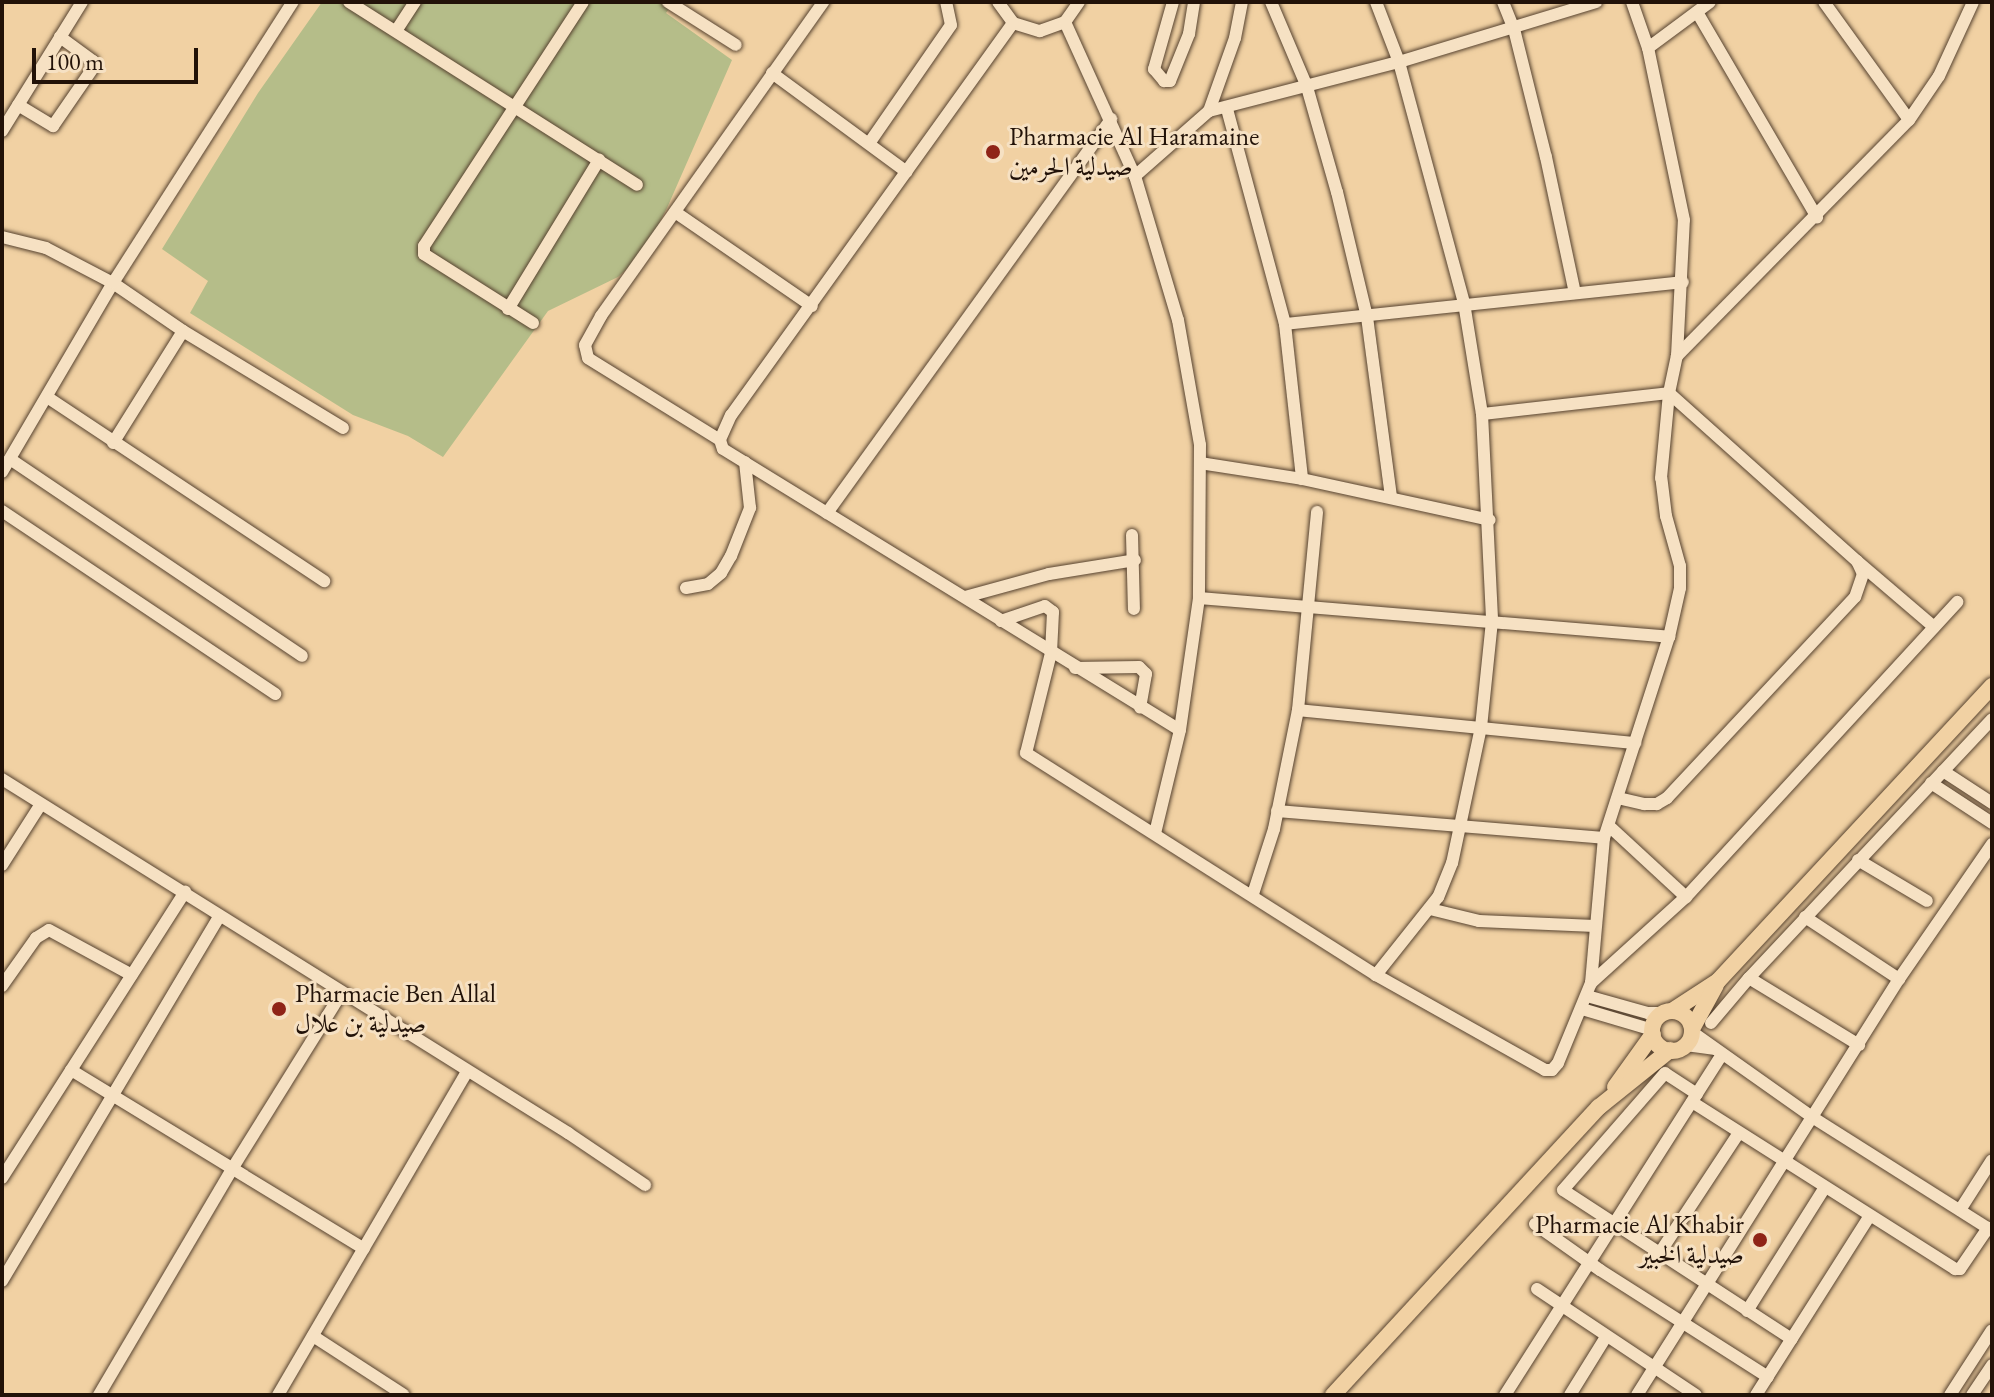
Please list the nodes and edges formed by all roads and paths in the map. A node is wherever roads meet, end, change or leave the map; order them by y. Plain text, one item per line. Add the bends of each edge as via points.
1 (82, 2) edge
2 (293, 2) edge
3 (349, 2) edge
4 (415, 2) edge
5 (583, 2) edge
6 (668, 2) edge
7 (823, 2) edge
8 (946, 2) edge
9 (998, 2) edge
10 (1079, 2) edge
11 (1173, 2) edge
12 (1194, 2) edge
13 (1242, 2) edge
14 (1271, 2) edge
15 (1376, 2) edge
16 (1503, 2) edge
17 (1596, 2) edge
18 (1632, 2) edge
19 (1710, 2) edge
20 (1824, 2) edge
21 (1973, 2) edge
22 (1697, 12) junction
23 (1065, 22) junction
24 (1013, 23) junction
25 (1514, 29) junction
26 (396, 31) junction
27 (60, 37) junction
28 (736, 45) dead end
29 (1648, 48) junction
30 (1399, 62) junction
31 (772, 73) junction
32 (1307, 87) junction
33 (18, 105) junction
34 (516, 106) junction
35 (1227, 109) junction
36 (1209, 111) junction
37 (1111, 119) junction
38 (1909, 120) junction
39 (2, 131) edge
40 (870, 142) junction
41 (599, 160) junction
42 (907, 172) junction
43 (1135, 176) junction
44 (637, 185) dead end
45 (675, 212) junction
46 (1817, 217) junction
47 (2, 237) edge
48 (1683, 282) junction
49 (113, 283) junction
50 (1575, 293) junction
51 (1464, 303) junction
52 (812, 306) junction
53 (508, 309) junction
54 (1367, 317) junction
55 (533, 323) dead end
56 (1285, 324) junction
57 (183, 331) junction
58 (1677, 356) junction
59 (1669, 393) junction
60 (47, 397) junction
61 (1482, 414) junction
62 (343, 428) dead end
63 (720, 440) junction
64 (113, 443) junction
65 (10, 459) junction
66 (745, 462) junction
67 (1200, 463) junction
68 (2, 472) edge
69 (1302, 479) junction
70 (1391, 497) junction
71 (2, 511) edge
72 (1317, 512) dead end
73 (827, 513) junction
74 (1490, 520) junction
75 (1132, 535) dead end
76 (1135, 560) junction
77 (1857, 561) junction
78 (324, 581) dead end
79 (686, 588) dead end
80 (965, 597) junction
81 (1199, 598) junction
82 (1957, 602) dead end
83 (1309, 608) junction
84 (1134, 609) dead end
85 (1001, 621) junction
86 (1492, 621) junction
87 (1934, 627) junction
88 (1669, 637) junction
89 (1051, 653) junction
90 (302, 656) dead end
91 (1075, 668) junction
92 (1992, 686) edge
93 (275, 694) dead end
94 (1140, 707) junction
95 (1298, 710) junction
96 (1992, 719) edge
97 (1481, 727) junction
98 (1180, 730) junction
99 (1635, 743) junction
100 (1943, 771) junction
101 (2, 779) edge
102 (1931, 783) junction
103 (1618, 798) junction
104 (1992, 803) edge
105 (41, 804) junction
106 (1277, 811) junction
107 (1992, 823) edge
108 (1461, 826) junction
109 (1606, 832) junction
110 (1155, 833) junction
111 (1992, 844) edge
112 (1858, 860) junction
113 (2, 865) edge
114 (185, 892) junction
115 (1253, 894) junction
116 (1686, 897) junction
117 (1927, 901) dead end
118 (1430, 909) junction
119 (220, 916) junction
120 (1805, 917) junction
121 (1595, 926) junction
122 (132, 975) junction
123 (1376, 975) junction
124 (1749, 978) junction
125 (1899, 979) junction
126 (1718, 981) junction
127 (1591, 983) junction
128 (2, 986) edge
129 (342, 992) junction
130 (1584, 1002) junction
131 (1668, 1012) junction
132 (1711, 1023) dead end
133 (1653, 1032) junction
134 (1685, 1039) junction
135 (1859, 1045) junction
136 (1718, 1052) junction
137 (71, 1070) junction
138 (467, 1072) junction
139 (111, 1097) junction
140 (1608, 1098) junction
141 (1695, 1098) junction
142 (1812, 1117) junction
143 (1738, 1134) junction
144 (1992, 1160) edge
145 (1783, 1162) junction
146 (232, 1169) junction
147 (2, 1178) edge
148 (645, 1185) dead end
149 (1825, 1187) junction
150 (1960, 1210) junction
151 (1869, 1217) junction
152 (1535, 1224) dead end
153 (1613, 1225) junction
154 (1990, 1229) edge
155 (364, 1249) junction
156 (1659, 1254) junction
157 (1588, 1263) junction
158 (2, 1281) edge
159 (1706, 1282) junction
160 (1537, 1289) dead end
161 (1562, 1306) junction
162 (1747, 1311) junction
163 (1684, 1323) junction
164 (1992, 1330) edge
165 (313, 1336) junction
166 (1606, 1337) junction
167 (1792, 1339) junction
168 (1992, 1365) edge
169 (1654, 1369) junction
170 (1768, 1377) junction
171 (99, 1395) edge
172 (278, 1395) edge
173 (404, 1395) edge
174 (1333, 1395) edge
175 (1505, 1395) edge
176 (1570, 1395) edge
177 (1637, 1395) edge
178 (1696, 1395) edge
179 (1756, 1395) edge
180 (1950, 1395) edge
181 (1972, 1395) edge

1 - 27 street
2 - 49 street
3 - 26 street
4 - 26 street
5 - 34 street
6 - 28 street
7 - 31 street
8 - 40 street via 951,25
9 - 24 street
10 - 23 street
11 - 12 street via 1154,69 1164,81 1170,81 1189,34
13 - 36 street
14 - 32 street
15 - 30 street
16 - 25 street
17 - 25 street
18 - 29 street
19 - 22 street
20 - 38 street
21 - 38 street via 1939,76
22 - 29 street
22 - 46 street
23 - 24 street via 1040,31
23 - 37 street
24 - 42 street
25 - 30 street
25 - 50 street
26 - 34 street
27 - 33 street
27 - 33 street via 93,61 93,68 53,126
29 - 48 street via 1684,220
30 - 32 street
30 - 51 street
31 - 40 street
31 - 45 street
32 - 35 street
32 - 54 street
33 - 39 street
34 - 41 street
34 - 53 street via 424,246 424,254
35 - 36 street
35 - 56 street
36 - 43 street
37 - 43 street
37 - 73 street
38 - 46 street
40 - 42 street
41 - 44 street
41 - 53 street
42 - 52 street
43 - 67 street via 1184,347
45 - 52 street
45 - 63 street via 601,316 584,352
46 - 58 street
47 - 49 street via 46,248
48 - 50 street
48 - 58 street
49 - 57 street
49 - 60 street
50 - 51 street
51 - 54 street
51 - 61 street
52 - 63 street via 731,415
53 - 55 street
54 - 56 street
54 - 70 street
56 - 69 street
57 - 62 street
57 - 64 street
58 - 59 street
59 - 61 street
59 - 77 street
59 - 88 street via 1662,496 1680,566
60 - 64 street
60 - 65 street
61 - 74 street
63 - 66 street via 723,449
64 - 78 street
65 - 68 street
65 - 90 street
66 - 73 street
66 - 79 street via 750,508 731,556 708,584
67 - 69 street
67 - 81 street
69 - 70 street
70 - 74 street
71 - 93 street
72 - 83 street
73 - 80 street
74 - 86 street
75 - 76 street
76 - 80 street via 1049,574
76 - 84 street
77 - 87 street
77 - 103 street via 1863,574 1855,597 1667,798 1657,804
80 - 85 street
81 - 83 street
81 - 98 street
82 - 87 street
83 - 86 street
83 - 95 street
85 - 89 street
85 - 89 street via 1051,608
86 - 88 street
86 - 97 street
87 - 116 street
88 - 99 street
89 - 91 street
89 - 110 street via 1026,753
91 - 94 street
91 - 94 street via 1139,667 1146,674
92 - 126 main road
94 - 98 street
95 - 97 street
95 - 106 street
96 - 100 street
97 - 99 street
97 - 108 street
98 - 110 street
99 - 103 street
100 - 102 street
100 - 104 street
101 - 105 street
102 - 107 street
102 - 112 street
103 - 109 street
105 - 113 street
105 - 114 street
106 - 108 street
106 - 115 street
108 - 109 street
108 - 118 street via 1446,881
109 - 116 street
109 - 121 street
110 - 115 street
111 - 125 street
112 - 117 street
112 - 120 street
114 - 119 street
114 - 122 street
115 - 123 street
116 - 127 street
118 - 121 street via 1479,921
118 - 123 street
119 - 129 street
119 - 139 street
120 - 124 street
120 - 125 street
121 - 127 street
122 - 128 street via 49,930 36,938
122 - 137 street
123 - 130 street via 1545,1070 1558,1063
124 - 132 street
124 - 135 street
125 - 135 street
126 - 131 main road
126 - 134 main road
127 - 130 street
129 - 138 street
129 - 146 street
130 - 131 street
130 - 133 street
131 - 133 main road
131 - 134 main road via 1686,1016
133 - 134 main road via 1662,1048
133 - 140 main road
134 - 136 street
134 - 140 main road
135 - 142 street
136 - 141 street
136 - 142 street
137 - 139 street
137 - 147 street
138 - 148 street
138 - 155 street
139 - 146 street
139 - 158 street
140 - 174 main road
141 - 143 street
141 - 153 street
141 - 153 street via 1665,1073 1564,1186 1566,1193
142 - 145 street
142 - 150 street
143 - 145 street
143 - 156 street
144 - 150 street
145 - 149 street
145 - 159 street
146 - 155 street
146 - 171 street
149 - 151 street
149 - 162 street
150 - 154 street
151 - 154 street via 1958,1269
151 - 167 street
152 - 157 street
153 - 156 street
153 - 157 street
155 - 165 street
156 - 159 street
157 - 161 street
157 - 163 street
159 - 162 street
159 - 163 street
160 - 161 street
161 - 166 street
161 - 175 street
162 - 167 street
163 - 169 street
163 - 170 street
164 - 180 street
165 - 172 street
165 - 173 street
166 - 169 street
166 - 176 street
167 - 170 street
168 - 181 street
169 - 177 street
169 - 178 street
170 - 179 street

